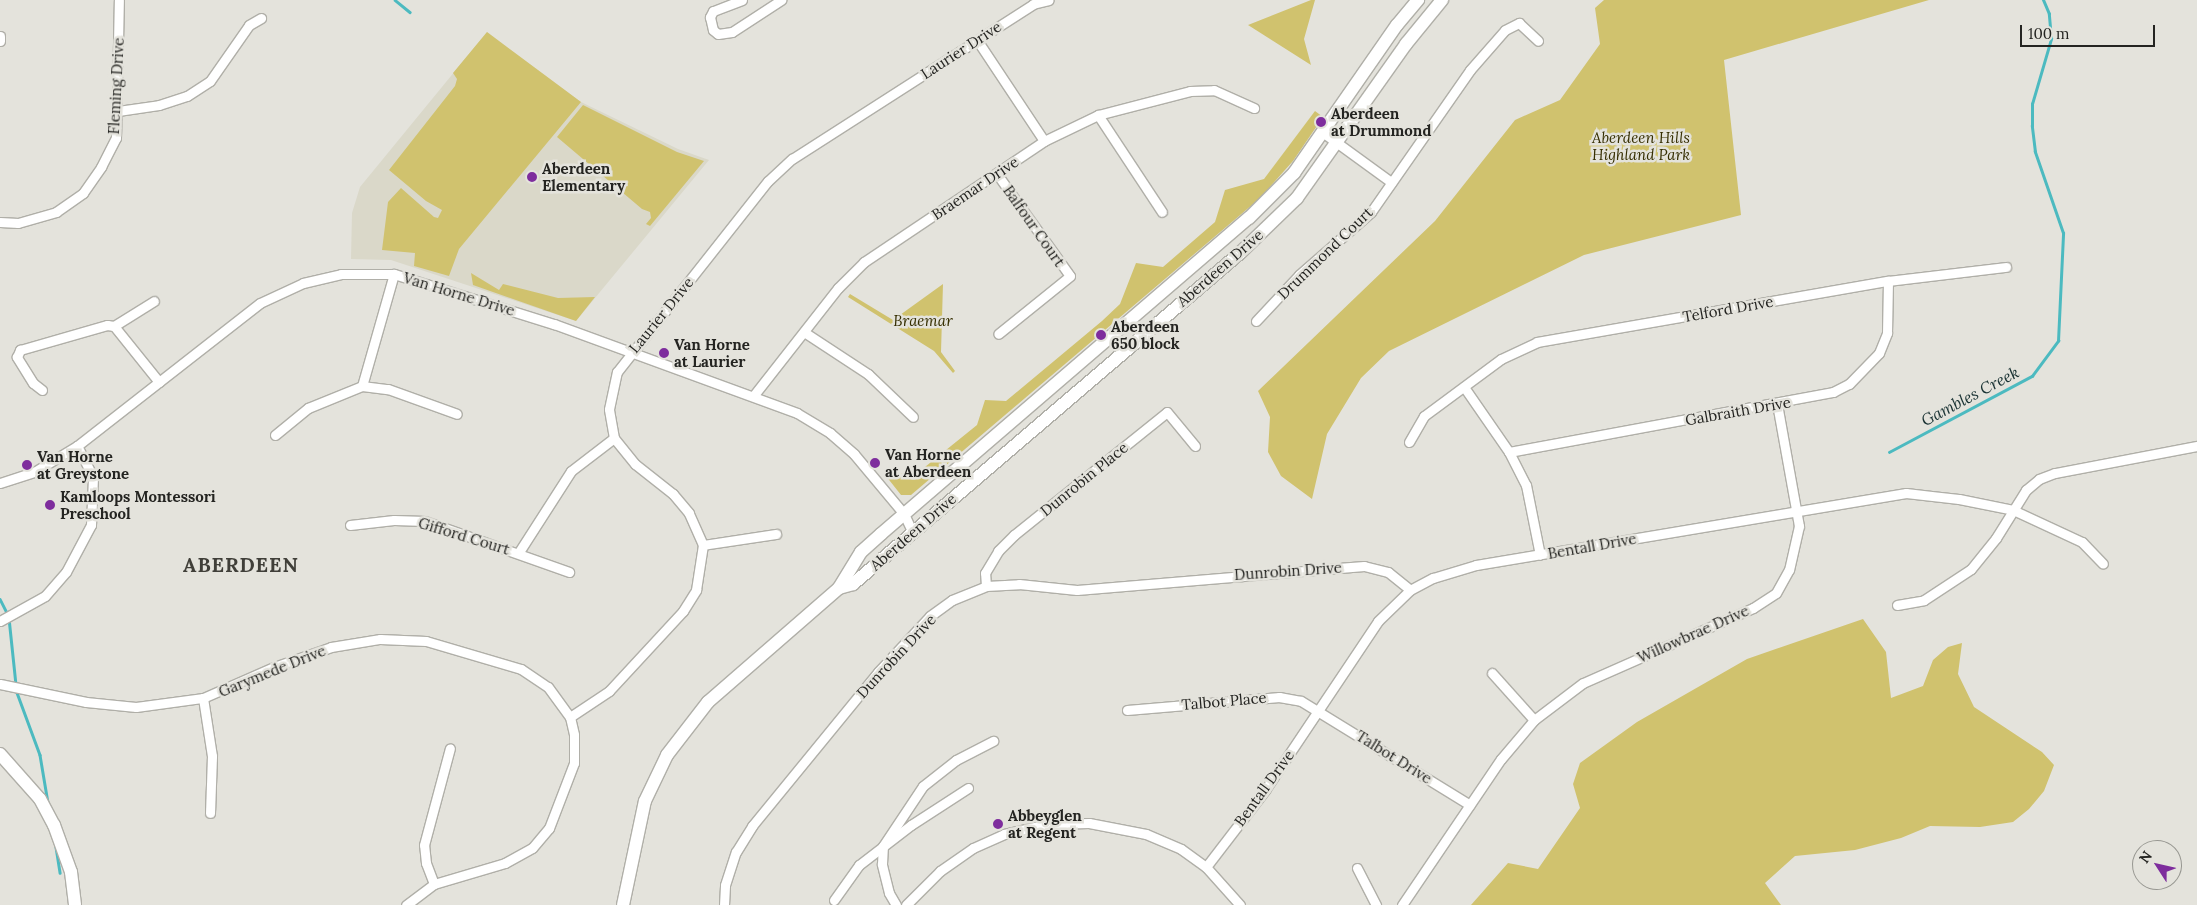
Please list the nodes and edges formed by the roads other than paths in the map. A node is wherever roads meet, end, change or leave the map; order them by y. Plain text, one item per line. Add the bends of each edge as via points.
1 (119, 0) edge
2 (742, 0) edge
3 (781, 0) edge
4 (1049, 0) edge
5 (1418, 0) edge
6 (1442, 0) edge
7 (1032, 2) edge
8 (261, 18) dead end
9 (0, 36) edge
10 (977, 40) junction
11 (0, 42) edge
12 (1538, 42) dead end
13 (1254, 108) dead end
14 (118, 111) junction
15 (1098, 115) junction
16 (1325, 134) junction
17 (1044, 141) junction
18 (1338, 144) junction
19 (997, 174) junction
20 (1391, 182) junction
21 (1162, 212) dead end
22 (0, 222) edge
23 (2006, 266) dead end
24 (394, 274) junction
25 (1888, 281) junction
26 (154, 301) dead end
27 (1256, 321) dead end
28 (114, 326) junction
29 (804, 332) junction
30 (998, 334) dead end
31 (631, 351) junction
32 (159, 382) junction
33 (362, 386) junction
34 (1464, 388) junction
35 (42, 390) dead end
36 (754, 395) junction
37 (1777, 404) junction
38 (457, 414) dead end
39 (913, 417) dead end
40 (275, 435) dead end
41 (614, 438) junction
42 (1409, 442) dead end
43 (77, 446) junction
44 (1195, 446) dead end
45 (2197, 446) edge
46 (1509, 452) junction
47 (0, 483) edge
48 (1797, 510) junction
49 (2013, 510) junction
50 (904, 514) junction
51 (350, 526) dead end
52 (912, 531) junction
53 (776, 534) dead end
54 (703, 546) junction
55 (519, 552) junction
56 (1540, 555) junction
57 (2103, 564) dead end
58 (569, 572) dead end
59 (986, 586) junction
60 (839, 588) junction
61 (1410, 590) junction
62 (1897, 605) dead end
63 (0, 621) edge
64 (1492, 673) dead end
65 (0, 684) edge
66 (204, 698) junction
67 (1319, 709) junction
68 (1127, 710) dead end
69 (570, 717) junction
70 (1534, 720) junction
71 (993, 740) dead end
72 (450, 748) dead end
73 (0, 754) edge
74 (968, 788) dead end
75 (1470, 805) junction
76 (210, 813) dead end
77 (883, 846) junction
78 (1206, 867) junction
79 (1357, 868) dead end
80 (434, 884) junction
81 (834, 900) dead end
82 (75, 905) edge
83 (406, 905) edge
84 (623, 905) edge
85 (724, 905) edge
86 (896, 905) edge
87 (906, 905) edge
88 (1240, 905) edge
89 (1376, 905) edge
90 (1402, 905) edge

1 - 14 street, Fleming Drive
2 - 3 street via 713,11 710,17 712,30 718,34 732,32
4 - 7 street, Laurier Drive
5 - 16 main road, Aberdeen Drive via 1397,25
6 - 18 main road, Aberdeen Drive via 1406,44
7 - 10 street, Laurier Drive
8 - 14 street via 249,26 210,81 187,96 159,105
9 - 11 street
10 - 17 street
10 - 31 street, Laurier Drive via 786,165 768,181
12 - 20 street, Drummond Court via 1519,23 1505,30 1470,70
13 - 15 street, Braemar Drive via 1214,90 1190,91
14 - 22 street, Fleming Drive via 116,138 102,167 83,193 56,212 18,223
15 - 17 street, Braemar Drive
15 - 21 street
16 - 18 street
16 - 50 main road, Aberdeen Drive via 1294,173 1249,218
17 - 19 street, Braemar Drive
18 - 20 street
18 - 52 main road, Aberdeen Drive via 1297,198 1240,253
19 - 29 street, Braemar Drive via 864,262
19 - 30 street, Balfour Court via 1070,276
20 - 27 street, Drummond Court via 1371,212 1298,275
23 - 25 street, Telford Drive
24 - 31 street, Van Horne Drive via 453,290
24 - 32 street, Van Horne Drive via 341,274 303,283 260,303
24 - 33 street
25 - 34 street, Telford Drive via 1537,342 1501,359
25 - 37 street, Galbraith Drive via 1887,332 1879,353 1866,370 1833,392
26 - 28 street
28 - 32 street
28 - 35 street via 20,350 17,357 33,383
29 - 36 street, Braemar Drive
29 - 39 street via 868,374
31 - 36 street, Van Horne Drive
31 - 41 street, Laurier Drive via 617,372 610,391
32 - 43 street, Van Horne Drive
33 - 38 street via 388,389
33 - 40 street via 308,408
34 - 42 street, Telford Drive via 1424,416
34 - 46 street
36 - 50 street, Van Horne Drive via 797,413 830,433 854,454
37 - 46 street, Galbraith Drive
37 - 48 street, Willowbrae Drive
41 - 54 street via 635,464 684,506
41 - 55 street, Gifford Court via 571,471
43 - 47 street, Van Horne Drive via 34,472
43 - 63 street via 93,477 91,525 66,572 45,596
44 - 59 street, Dunrobin Place via 1167,412 1014,535 984,573
45 - 49 street via 2055,473 2033,485
46 - 56 street via 1526,484
48 - 49 street, Bentall Drive via 1906,493 1959,498
48 - 56 street, Bentall Drive
48 - 70 street, Willowbrae Drive via 1799,526 1795,551 1776,593 1753,608 1582,683
49 - 57 street, Bentall Drive via 2082,542
49 - 62 street via 1996,538 1971,568 1924,600
50 - 52 street, Van Horne Drive
50 - 60 main road, Aberdeen Drive via 861,552
51 - 55 street, Gifford Court via 394,520 425,521
52 - 60 main road, Aberdeen Drive via 853,584
53 - 54 street
54 - 69 street via 696,590 683,611 609,690
55 - 58 street, Gifford Court
56 - 61 street, Bentall Drive via 1476,565 1433,578
59 - 61 street, Dunrobin Drive via 1019,584 1077,590 1364,566 1388,572
59 - 85 street, Dunrobin Drive via 952,600 930,616 878,672 783,786 736,852
60 - 84 main road, Aberdeen Drive via 708,702 667,754 638,820
61 - 67 street, Bentall Drive via 1378,621
64 - 70 street
65 - 66 street, Garymede Drive via 86,702 136,706
66 - 69 street, Garymede Drive via 274,666 331,647 380,639 426,641 521,669 548,687
66 - 76 street via 212,756
67 - 68 street, Talbot Place via 1279,697
67 - 75 street, Talbot Drive
67 - 78 street, Bentall Drive via 1265,790
69 - 80 street, Garymede Drive via 574,763 549,828 532,848 505,863
70 - 75 street, Willowbrae Drive
71 - 77 street via 956,760 923,786
72 - 80 street via 424,844 426,863
73 - 82 main road via 40,799 54,825 71,872
74 - 77 street
75 - 90 street, Willowbrae Drive
77 - 81 street via 859,866
77 - 86 street via 882,864 889,893
78 - 87 street via 1181,849 1146,834 1089,822 1047,824 1004,834 973,848 940,871
78 - 88 street
79 - 89 street
80 - 83 street, Garymede Drive

